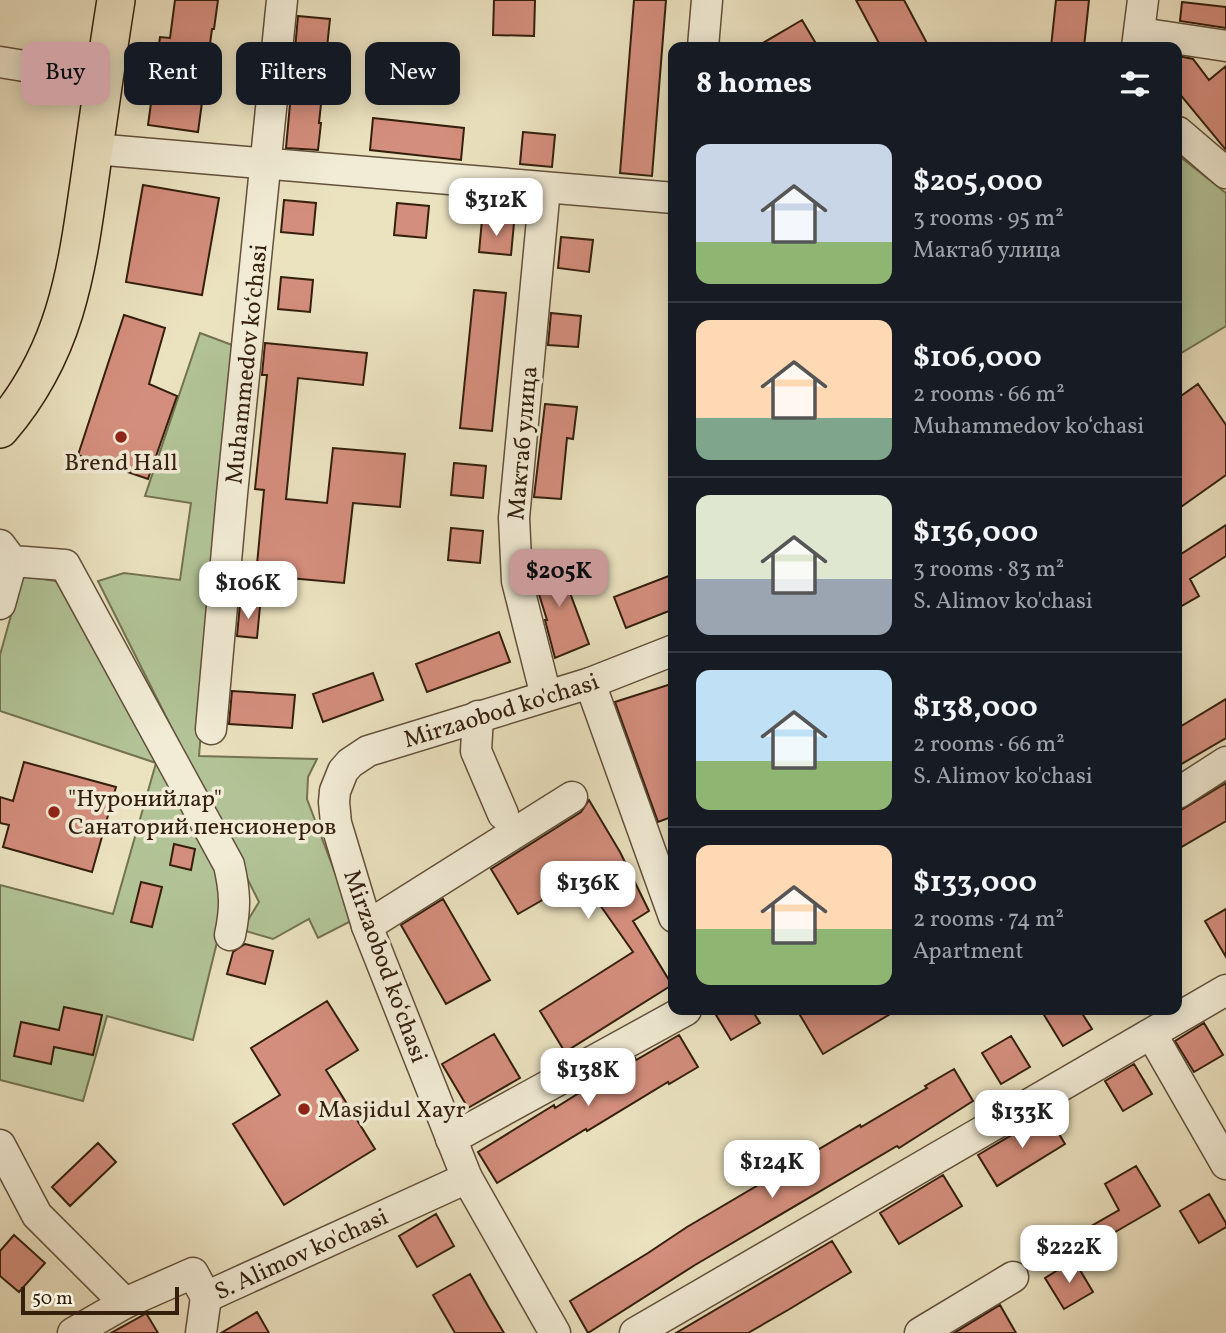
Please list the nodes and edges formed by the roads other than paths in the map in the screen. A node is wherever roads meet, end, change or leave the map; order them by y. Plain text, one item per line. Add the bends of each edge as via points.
1 (116, 0) edge
2 (282, 0) edge
3 (708, 0) edge
4 (1143, 0) edge
5 (1138, 40) edge
6 (110, 42) edge
7 (704, 42) edge
8 (1167, 42) edge
9 (1182, 43) edge
10 (1226, 46) edge
11 (0, 62) edge
12 (21, 65) edge
13 (100, 105) edge
14 (1182, 135) edge
15 (94, 149) junction
16 (267, 165) junction
17 (1226, 173) edge
18 (545, 188) junction
19 (668, 198) edge
20 (0, 429) edge
21 (6, 553) edge
22 (0, 604) edge
23 (668, 652) edge
24 (590, 683) junction
25 (546, 696) junction
26 (478, 716) junction
27 (211, 729) dead end
28 (1226, 762) edge
29 (338, 781) joint
30 (1182, 790) edge
31 (572, 797) dead end
32 (503, 814) dead end
33 (668, 901) edge
34 (367, 926) junction
35 (230, 935) dead end
36 (1226, 990) edge
37 (677, 1015) edge
38 (1152, 1035) junction
39 (451, 1139) junction
40 (0, 1145) edge
41 (1226, 1164) edge
42 (467, 1178) junction
43 (1013, 1277) dead end
44 (206, 1297) junction
45 (125, 1303) junction
46 (73, 1333) edge
47 (201, 1333) edge
48 (555, 1333) edge
49 (635, 1333) edge
50 (920, 1333) edge

1 - 6 main road
2 - 16 street, Muhammedov koʻchasi
3 - 7 street
4 - 5 street
5 - 8 street
9 - 10 street
11 - 12 street
13 - 15 main road
14 - 17 street
15 - 16 street
15 - 20 main road via 75,272 60,331 32,385
16 - 18 street
16 - 27 street, Muhammedov koʻchasi
18 - 19 street
18 - 25 street, Мактаб улица via 514,518 517,581
21 - 22 street
21 - 35 street via 65,565 229,865 235,893
23 - 24 street, Mirzaobod ko'chasi
24 - 25 street, Mirzaobod ko'chasi
24 - 33 street
25 - 26 street, Mirzaobod ko'chasi
26 - 29 street, Mirzaobod ko'chasi via 368,751 350,763
26 - 32 street via 476,751
28 - 30 street
29 - 34 street, Mirzaobod koʻchasi via 336,823
31 - 34 street
34 - 39 street, Mirzaobod koʻchasi
36 - 38 street
37 - 39 street
38 - 41 street
38 - 49 street
39 - 42 street, Mirzaobod koʻchasi
40 - 45 street via 37,1215
42 - 44 street, S. Alimov ko'chasi
42 - 48 street, Mirzaobod koʻchasi
43 - 50 street
44 - 45 street, S. Alimov ko'chasi via 193,1273
44 - 47 street
45 - 46 street, S. Alimov ko'chasi

